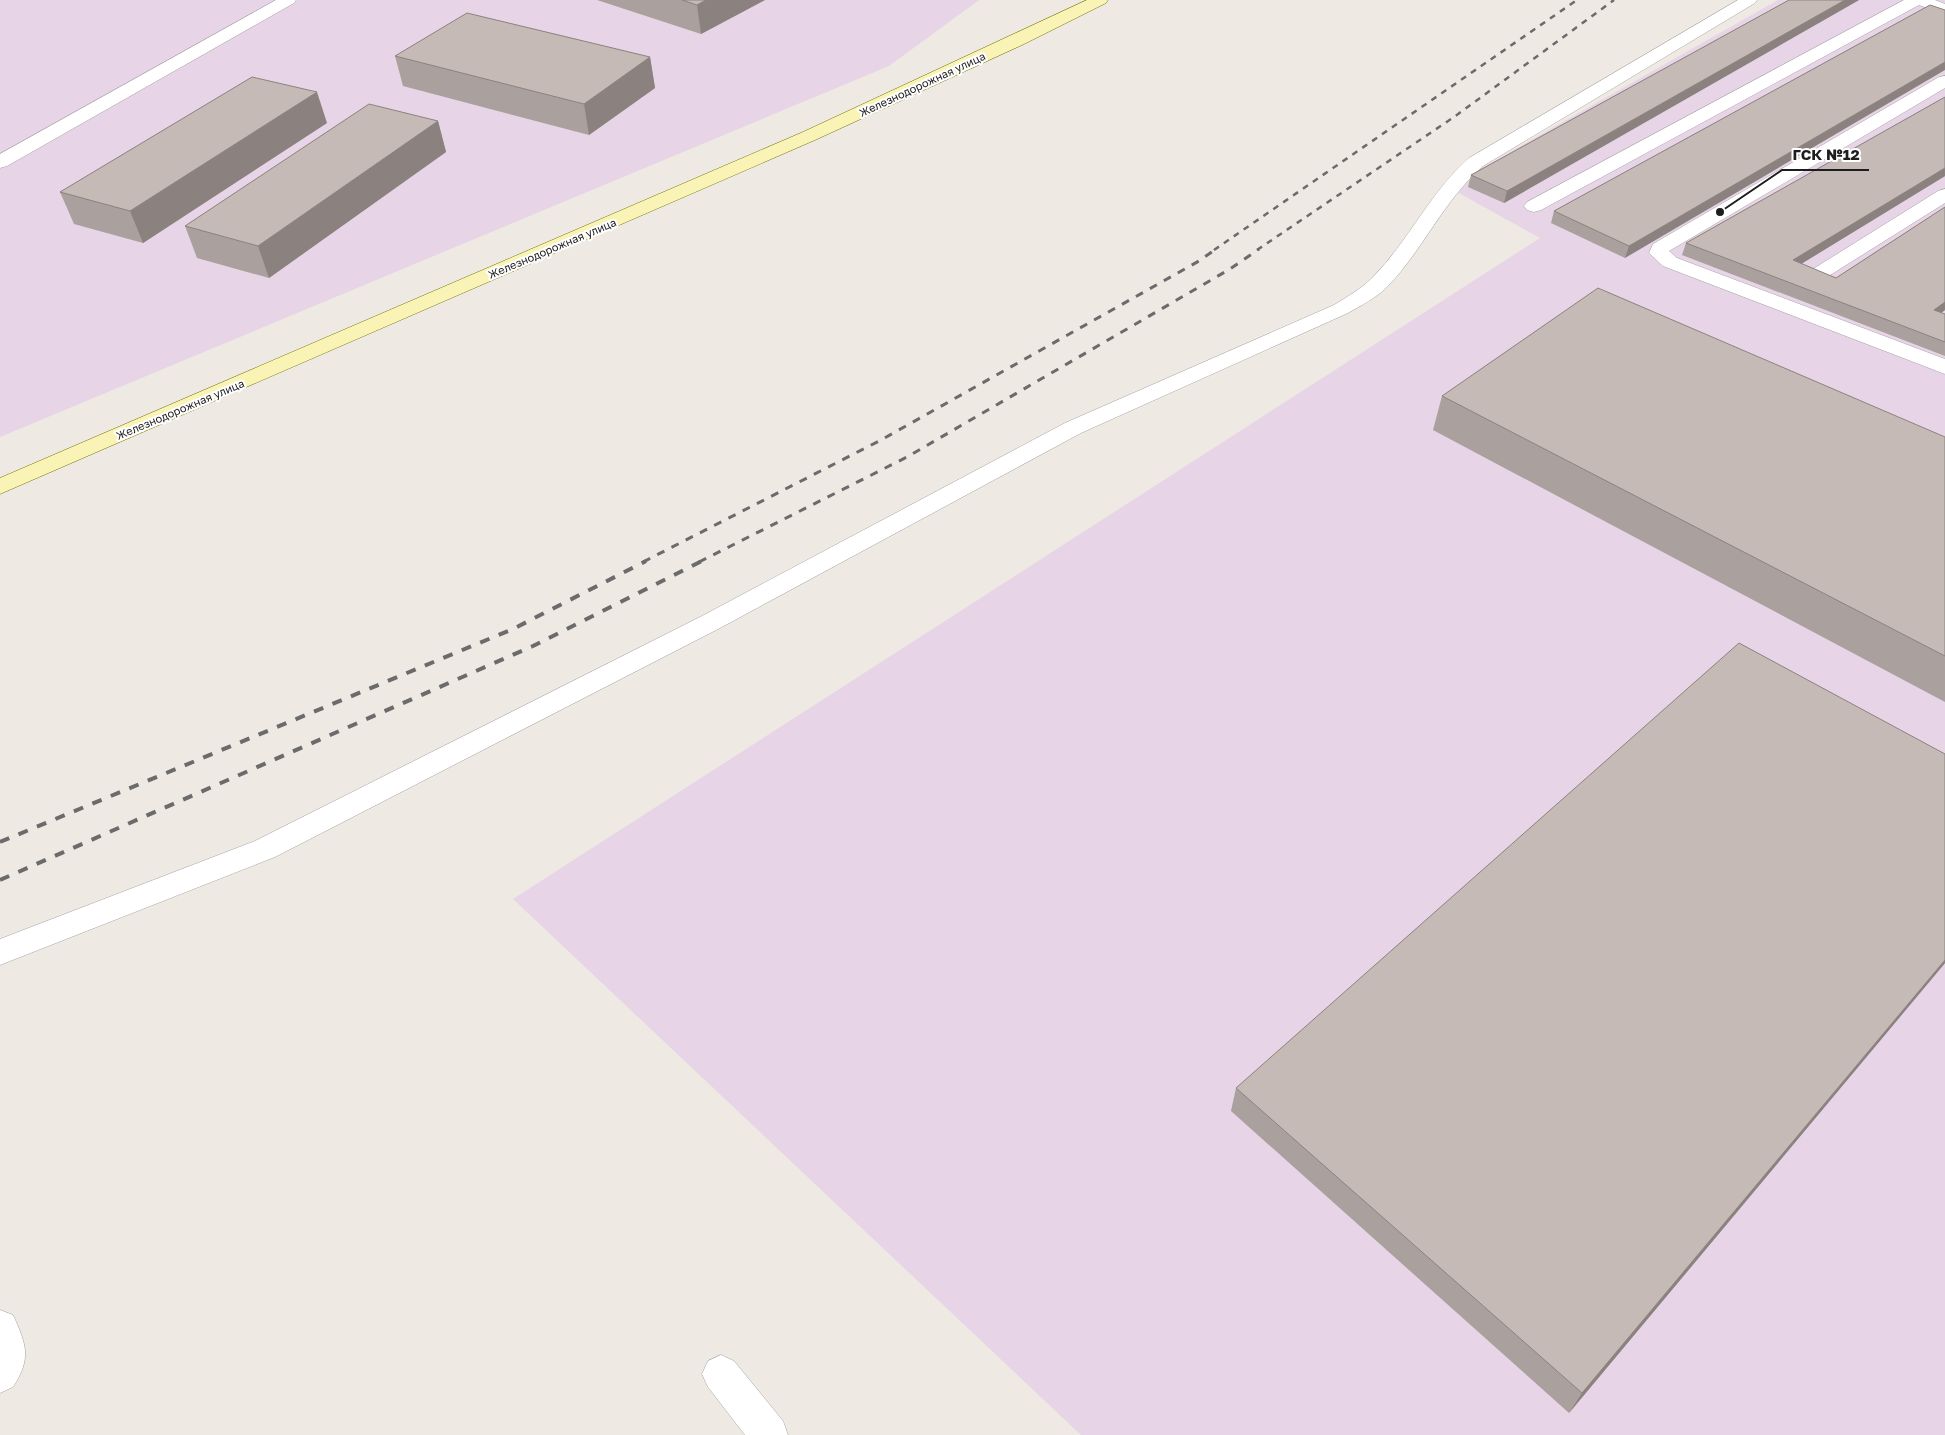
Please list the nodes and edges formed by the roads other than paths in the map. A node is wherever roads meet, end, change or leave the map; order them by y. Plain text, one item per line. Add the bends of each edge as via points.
1 (288, 0) edge
2 (1100, 0) edge
3 (1749, 0) edge
4 (1916, 0) edge
5 (1920, 0) edge
6 (1945, 9) edge
7 (1945, 81) edge
8 (0, 162) edge
9 (1945, 195) edge
10 (1534, 206) dead end
11 (1820, 273) edge
12 (1945, 367) edge
13 (0, 487) edge
14 (0, 952) edge
15 (0, 1328) edge
16 (0, 1374) edge
17 (722, 1374) dead end
18 (769, 1435) edge

1 - 8 lane
2 - 13 street, Железнодорожная улица via 810,136
3 - 14 lane via 1464,171 1380,283 1341,309 1073,428 711,622 265,849
4 - 10 lane
5 - 6 lane
7 - 12 lane via 1660,248 1659,253 1670,262
9 - 11 lane
15 - 16 lane via 8,1362
17 - 18 lane

